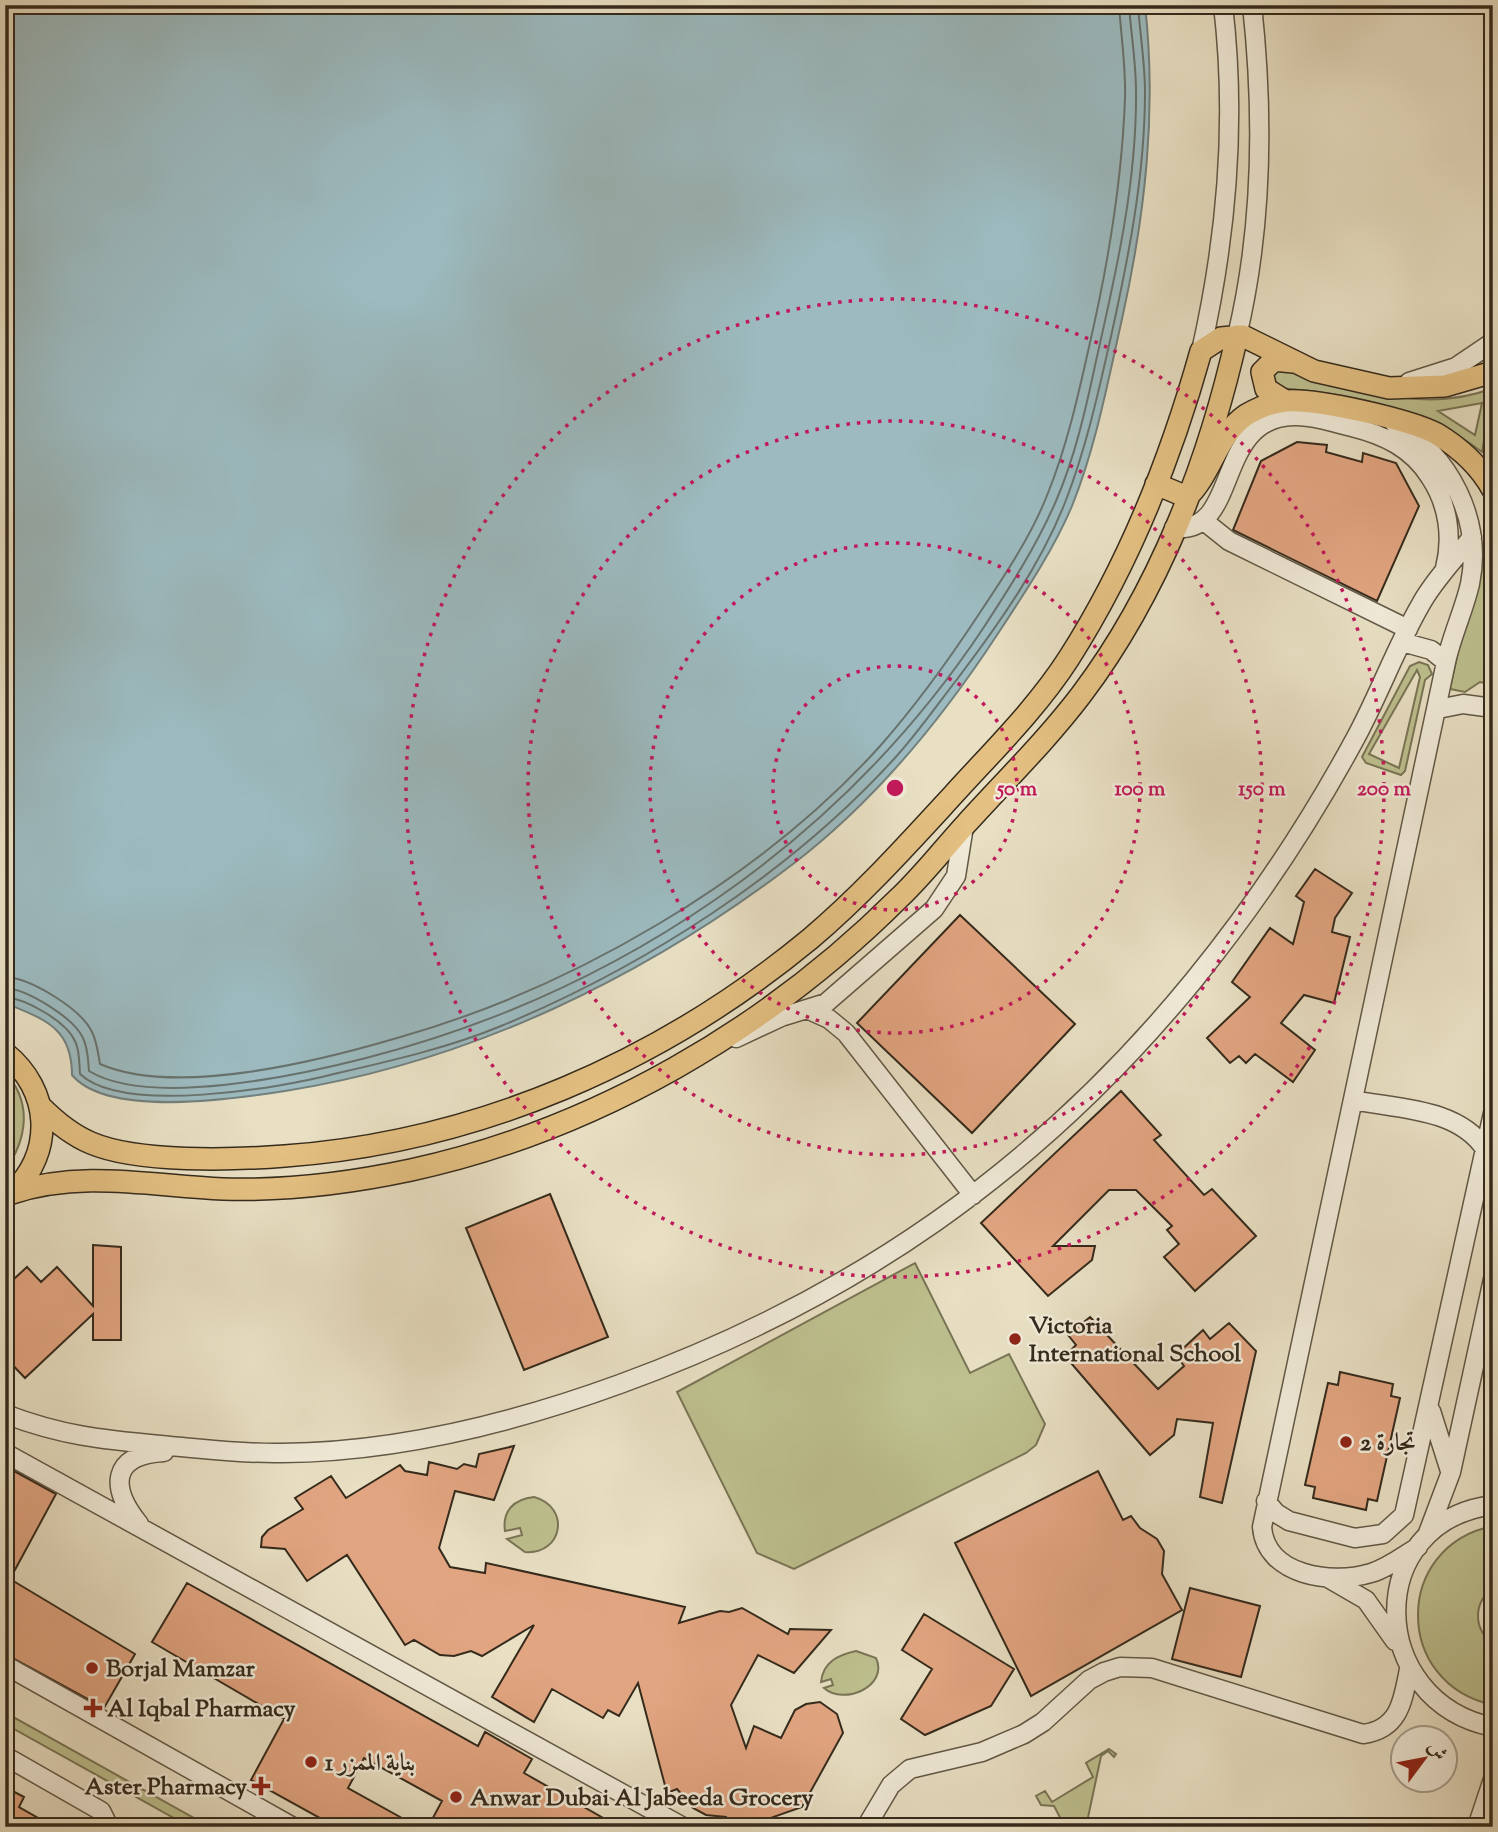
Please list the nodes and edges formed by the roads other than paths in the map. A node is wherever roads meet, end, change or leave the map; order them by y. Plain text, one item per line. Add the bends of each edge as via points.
1 (1223, 5) edge
2 (1252, 5) edge
3 (1237, 336) junction
4 (1493, 342) edge
5 (1201, 351) junction
6 (1293, 362) junction
7 (1493, 372) edge
8 (1389, 388) junction
9 (1284, 401) junction
10 (1388, 419) junction
11 (1156, 484) junction
12 (1493, 491) edge
13 (1187, 497) junction
14 (1204, 522) junction
15 (1174, 528) junction
16 (1472, 537) junction
17 (1444, 574) junction
18 (1405, 636) junction
19 (1446, 662) junction
20 (1493, 708) edge
21 (1438, 709) junction
22 (964, 826) junction
23 (841, 992) junction
24 (809, 1010) junction
25 (846, 1033) junction
26 (716, 1044) junction
27 (5, 1052) edge
28 (1353, 1100) junction
29 (1493, 1106) edge
30 (41, 1107) junction
31 (1493, 1113) edge
32 (1455, 1120) junction
33 (1485, 1149) junction
34 (973, 1195) junction
35 (9, 1196) edge
36 (1493, 1279) edge
37 (1430, 1404) junction
38 (5, 1414) edge
39 (103, 1441) junction
40 (188, 1448) junction
41 (5, 1453) edge
42 (1451, 1472) junction
43 (120, 1477) junction
44 (88, 1499) junction
45 (1266, 1501) junction
46 (1493, 1504) edge
47 (144, 1531) junction
48 (1422, 1542) junction
49 (1321, 1575) junction
50 (1405, 1661) junction
51 (5, 1665) edge
52 (1493, 1727) edge
53 (5, 1756) edge
54 (1493, 1779) edge
55 (1483, 1815) edge
56 (109, 1827) edge
57 (293, 1827) edge
58 (683, 1827) edge
59 (866, 1827) edge

1 - 5 street via 1229,166 1219,260
2 - 3 street via 1259,90 1258,186
3 - 5 main road via 1221,338
3 - 6 main road via 1254,340
3 - 13 main road
4 - 8 street via 1456,367
5 - 11 main road
6 - 8 main road
6 - 9 main road via 1274,360 1262,372 1266,389
7 - 8 main road via 1444,386
9 - 10 main road
9 - 13 main road via 1264,406 1237,422
10 - 12 main road via 1419,426 1447,441 1471,461
10 - 16 street via 1419,440 1444,468 1462,501
11 - 13 main road
11 - 30 main road via 1115,574 1067,660 981,764 880,873 812,937 738,994 665,1039 589,1078 498,1114 408,1139 315,1154 220,1158 109,1149 75,1135
13 - 15 main road
14 - 15 street
14 - 17 street via 1251,433 1286,416 1316,418 1387,438 1421,464 1447,516
14 - 18 street via 1229,541
15 - 22 main road via 1130,617 1083,692
16 - 17 street
16 - 19 street via 1471,581
17 - 18 street via 1426,595
18 - 19 street
18 - 34 street via 1330,783 1236,926 1178,999 1114,1068
19 - 21 street
20 - 21 street via 1463,705
21 - 28 street
22 - 23 street via 956,876 943,899
22 - 26 main road via 857,938
23 - 24 street
23 - 25 street via 840,1013
24 - 25 street
24 - 26 street
25 - 34 street
26 - 35 main road via 598,1106 507,1142 413,1169 316,1185 227,1189 65,1180
27 - 30 main road via 32,1082
28 - 32 street
28 - 45 street
29 - 32 street
30 - 35 main road via 41,1148 30,1173
31 - 33 street
32 - 33 street
33 - 37 street
34 - 40 street via 861,1273 774,1320 659,1370 561,1404 462,1430 349,1449 280,1454
36 - 42 street
37 - 42 street
37 - 45 street via 1407,1506 1398,1523 1383,1534 1355,1538 1296,1523 1276,1513
38 - 39 street via 57,1433
39 - 40 street
39 - 43 street via 117,1456
40 - 43 street via 145,1454
41 - 44 street
42 - 48 street
43 - 44 street via 107,1492
43 - 47 street via 126,1507
44 - 47 street
45 - 49 street via 1262,1527 1270,1554 1288,1568
46 - 48 street via 1452,1517
47 - 58 street
48 - 49 street via 1374,1573
48 - 50 street via 1398,1590 1395,1622
49 - 50 street via 1366,1600
50 - 52 street via 1426,1693 1449,1712
50 - 59 street via 1403,1702 1396,1717 1385,1727 1363,1734 1152,1668 1120,1667 1089,1680 1043,1722 1004,1744 910,1769 891,1785
51 - 57 street
53 - 56 street via 101,1811
54 - 55 street

